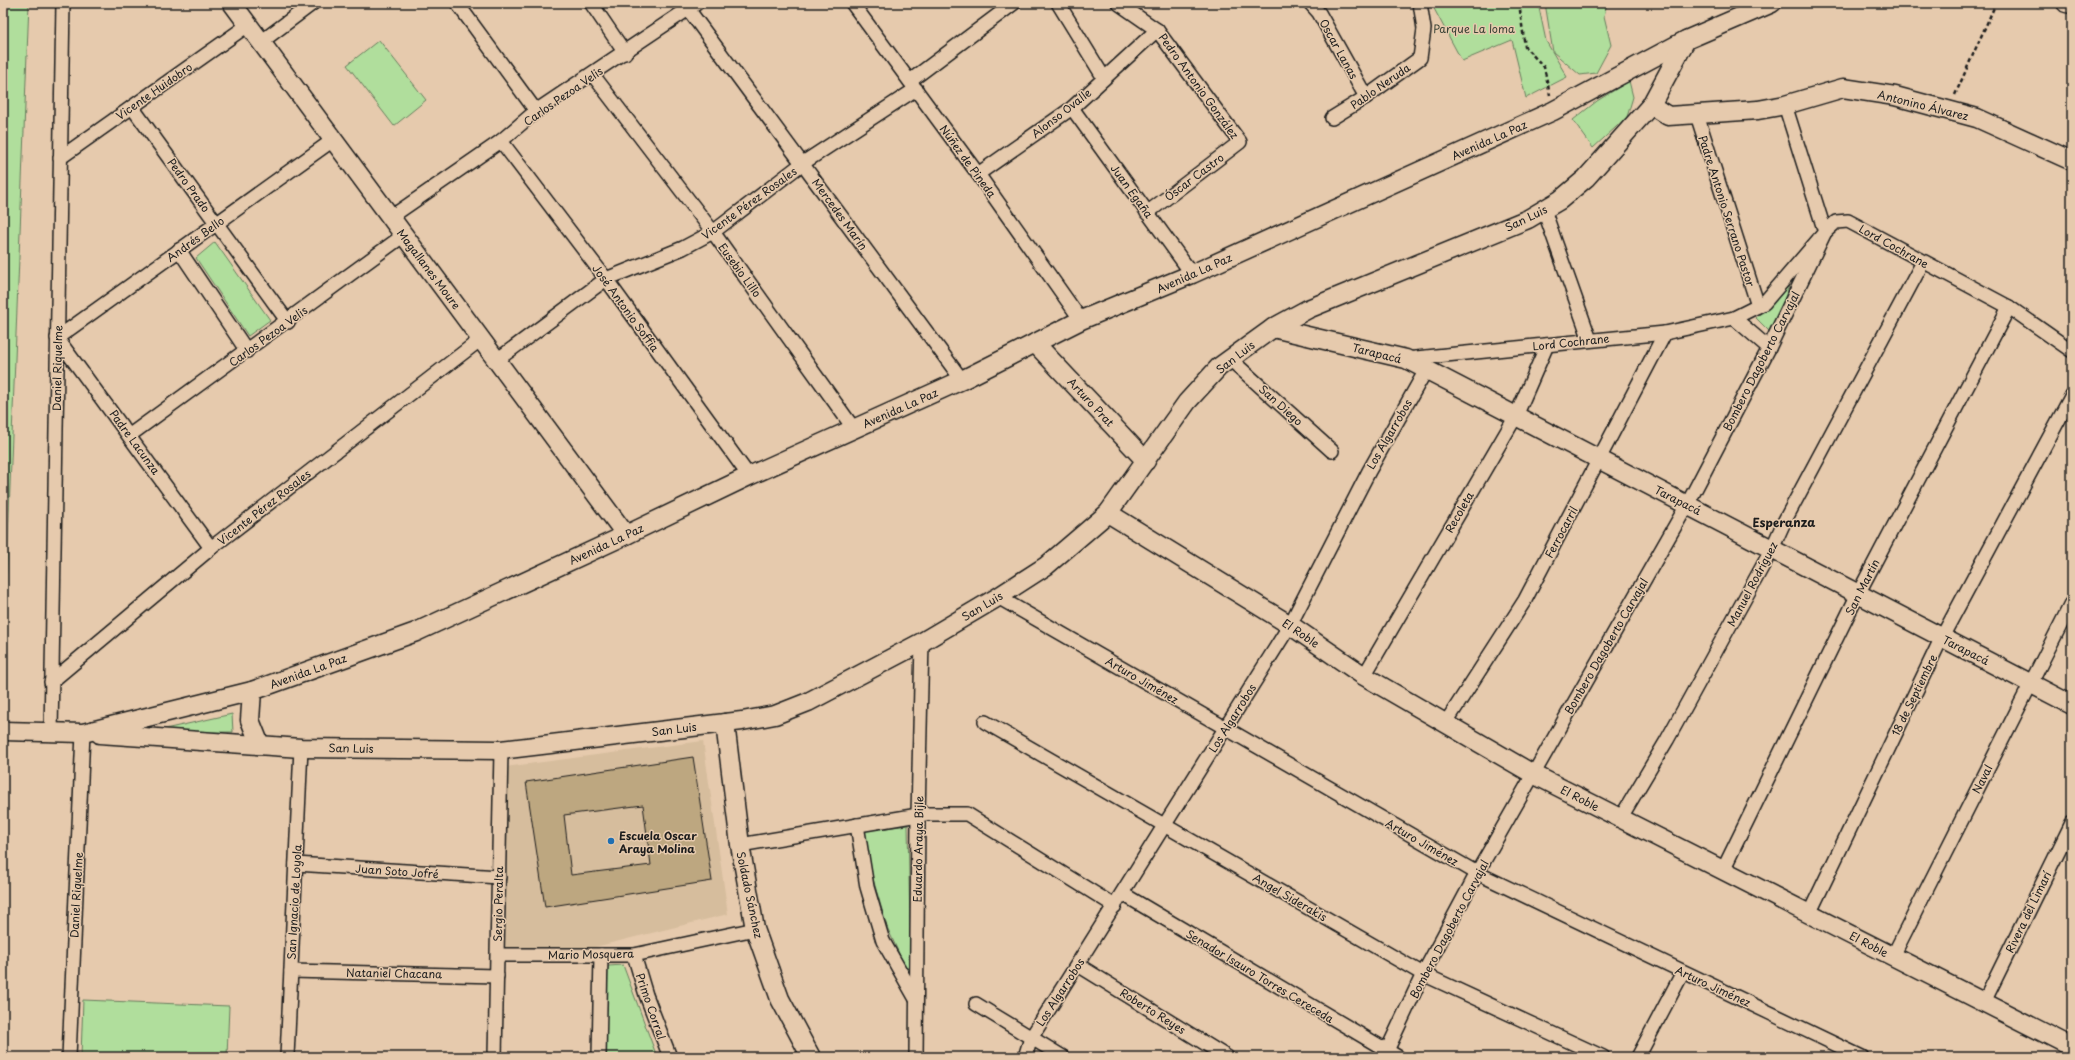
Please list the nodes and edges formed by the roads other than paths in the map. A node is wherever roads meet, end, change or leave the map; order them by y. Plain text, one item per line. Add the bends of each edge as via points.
1 (63, 3) edge
2 (232, 3) edge
3 (313, 3) edge
4 (457, 3) edge
5 (591, 3) edge
6 (852, 3) edge
7 (1014, 3) edge
8 (1058, 3) edge
9 (1118, 3) edge
10 (1310, 3) edge
11 (1420, 3) edge
12 (1772, 3) edge
13 (2066, 3) edge
14 (2072, 4) edge
15 (693, 6) edge
16 (248, 25) junction
17 (1157, 30) junction
18 (1686, 40) junction
19 (261, 42) junction
20 (625, 53) junction
21 (593, 74) junction
22 (1104, 78) junction
23 (913, 85) junction
24 (1366, 97) junction
25 (1651, 105) junction
26 (1785, 105) junction
27 (132, 107) junction
28 (1072, 108) junction
29 (536, 112) junction
30 (1697, 115) junction
31 (1332, 118) dead end
32 (333, 140) junction
33 (501, 141) junction
34 (1240, 142) joint
35 (60, 158) junction
36 (2072, 161) edge
37 (803, 163) junction
38 (978, 174) junction
39 (1544, 210) junction
40 (1147, 213) junction
41 (391, 217) junction
42 (217, 223) junction
43 (713, 232) junction
44 (1825, 232) junction
45 (404, 235) junction
46 (179, 250) junction
47 (1923, 262) junction
48 (1192, 274) junction
49 (606, 279) junction
50 (1758, 306) junction
51 (2009, 307) junction
52 (1734, 318) junction
53 (1081, 320) junction
54 (288, 322) junction
55 (1273, 328) junction
56 (1665, 333) junction
57 (57, 338) junction
58 (481, 339) junction
59 (1590, 340) junction
60 (1035, 343) junction
61 (1547, 345) junction
62 (1769, 348) junction
63 (247, 351) junction
64 (2072, 351) edge
65 (1230, 359) junction
66 (1406, 359) junction
67 (497, 360) junction
68 (1426, 370) junction
69 (962, 380) junction
70 (2072, 395) edge
71 (1516, 416) junction
72 (854, 429) junction
73 (130, 436) junction
74 (1332, 451) dead end
75 (1599, 460) junction
76 (1146, 461) junction
77 (749, 476) junction
78 (1687, 505) junction
79 (1108, 513) junction
80 (626, 535) junction
81 (211, 548) junction
82 (1772, 549) junction
83 (1858, 594) junction
84 (998, 597) junction
85 (2072, 602) edge
86 (1290, 625) junction
87 (1942, 637) junction
88 (922, 642) junction
89 (1364, 676) junction
90 (52, 682) junction
91 (2031, 684) junction
92 (252, 691) junction
93 (2072, 705) edge
94 (985, 722) dead end
95 (725, 723) junction
96 (1445, 724) junction
97 (1226, 729) junction
98 (3, 731) edge
99 (83, 733) junction
100 (50, 734) junction
101 (260, 745) junction
102 (301, 748) junction
103 (501, 750) junction
104 (1533, 774) junction
105 (918, 815) junction
106 (1620, 819) junction
107 (2072, 823) edge
108 (1164, 824) junction
109 (856, 825) junction
110 (740, 845) junction
111 (296, 864) junction
112 (1723, 870) junction
113 (1477, 873) junction
114 (499, 877) junction
115 (1123, 894) junction
116 (1115, 906) junction
117 (1809, 914) junction
118 (755, 929) junction
119 (498, 955) junction
120 (601, 955) junction
121 (634, 955) junction
122 (1893, 956) junction
123 (1078, 965) junction
124 (291, 971) junction
125 (1683, 972) junction
126 (1423, 974) junction
127 (497, 976) junction
128 (916, 1001) junction
129 (1984, 1002) junction
130 (976, 1004) dead end
131 (1031, 1038) junction
132 (2072, 1047) edge
133 (1390, 1055) edge
134 (69, 1057) edge
135 (287, 1057) edge
136 (495, 1057) edge
137 (599, 1057) edge
138 (670, 1057) edge
139 (811, 1057) edge
140 (916, 1057) edge
141 (1024, 1057) edge
142 (1063, 1057) edge
143 (1227, 1057) edge
144 (1603, 1057) edge
145 (1638, 1057) edge
146 (1862, 1057) edge

1 - 35 street, Daniel Riquelme
2 - 16 street, Magallanes Moure
3 - 19 street
4 - 29 street
5 - 20 street
6 - 23 street, Núñez de Pineda
7 - 23 street, Vicente Pérez Rosales
8 - 22 street
9 - 17 street, Pedro Antonio González
10 - 24 street, Oscar Lanas via 1319,13
11 - 24 street, Pablo Neruda via 1424,29 1420,58
12 - 18 street, Avenida La Paz
13 - 14 street
15 - 20 street, Carlos Pezoa Velis
15 - 37 street, Mercedes Marín
16 - 19 street, Magallanes Moure
16 - 27 street, Vicente Huidobro
17 - 22 street, Alonso Ovalle
17 - 34 street, Pedro Antonio González
18 - 25 street, San Luis
18 - 48 street, Avenida La Paz via 1552,111
19 - 32 street, Magallanes Moure
20 - 21 street, Carlos Pezoa Velis
21 - 29 street, Carlos Pezoa Velis
21 - 43 street, Eusebio Lillo
22 - 28 street, Alonso Ovalle
23 - 37 street, Vicente Pérez Rosales
23 - 38 street, Núñez de Pineda
24 - 31 street, Pablo Neruda
25 - 30 street, Antonino Álvarez via 1668,116
25 - 39 street, San Luis via 1586,178
26 - 30 street, Antonino Álvarez
26 - 36 street, Antonino Álvarez via 1843,88 1895,96 1977,118
26 - 44 street
27 - 35 street, Vicente Huidobro
27 - 42 street, Pedro Prado
28 - 38 street, Alonso Ovalle
28 - 40 street, Juan Egaña
29 - 33 street, Carlos Pezoa Velis
30 - 50 street, Padre Antonio Serrano Pastor
32 - 41 street, Magallanes Moure
32 - 42 street, Andrés Bello
33 - 41 street, Carlos Pezoa Velis
33 - 49 street, José Antonio Soffia
34 - 40 street, Óscar Castro
35 - 57 street, Daniel Riquelme
37 - 43 street, Vicente Pérez Rosales
37 - 69 street, Mercedes Marín
38 - 53 street, Núñez de Pineda
39 - 55 street, San Luis via 1528,219 1308,309
39 - 59 street
40 - 48 street, Juan Egaña
41 - 45 street, Magallanes Moure
42 - 46 street, Andrés Bello
42 - 54 street, Pedro Prado
43 - 49 street, Vicente Pérez Rosales via 683,248
43 - 72 street, Eusebio Lillo
44 - 47 street, Lord Cochrane via 1836,222 1848,221
44 - 50 street, Lord Cochrane via 1764,303
44 - 62 street, Bombero Dagoberto Carvajal
45 - 54 street, Carlos Pezoa Velis
45 - 58 street, Magallanes Moure
46 - 57 street, Andrés Bello
46 - 63 street
47 - 51 street, Lord Cochrane
47 - 82 street, Manuel Rodríguez
48 - 53 street, Avenida La Paz
49 - 67 street, Vicente Pérez Rosales
49 - 77 street, José Antonio Soffia
50 - 52 street, Lord Cochrane
51 - 64 street, Lord Cochrane
51 - 83 street, San Martín
52 - 56 street, Lord Cochrane
52 - 62 street
53 - 60 street, Avenida La Paz
54 - 63 street, Carlos Pezoa Velis
55 - 65 street, San Luis
55 - 66 street, Tarapacá
56 - 59 street, Lord Cochrane
56 - 75 street, Ferrocarril
57 - 73 street, Padre Lacunza
57 - 90 street, Daniel Riquelme
58 - 67 street, Magallanes Moure
58 - 81 street, Vicente Pérez Rosales
59 - 61 street, Lord Cochrane
60 - 69 street, Avenida La Paz
60 - 76 street, Arturo Prat
61 - 66 street, Lord Cochrane
61 - 71 street, Recoleta
62 - 78 street, Bombero Dagoberto Carvajal
63 - 73 street, Carlos Pezoa Velis
65 - 74 street, San Diego
65 - 76 street, San Luis via 1187,402
66 - 68 street, Tarapacá
67 - 80 street, Magallanes Moure
68 - 71 street, Tarapacá
68 - 86 street, Los Algarrobos via 1369,470
69 - 72 street, Avenida La Paz
70 - 87 street, 18 de Septiembre
71 - 75 street, Tarapacá
71 - 89 street, Recoleta
72 - 77 street, Avenida La Paz
73 - 81 street, Padre Lacunza
75 - 78 street, Tarapacá
75 - 96 street, Ferrocarril via 1525,600
76 - 79 street, San Luis
77 - 80 street, Avenida La Paz
78 - 82 street, Tarapacá
78 - 104 street, Bombero Dagoberto Carvajal
79 - 84 street, San Luis via 1046,566
79 - 86 street, El Roble
80 - 92 street, Avenida La Paz via 416,632
81 - 90 street, Vicente Pérez Rosales
82 - 83 street, Tarapacá
82 - 106 street, Manuel Rodríguez via 1667,740
83 - 87 street, Tarapacá
83 - 112 street, San Martín
84 - 88 street, San Luis
84 - 97 street, Arturo Jiménez
85 - 91 street, Naval
86 - 89 street, El Roble
86 - 97 street, Los Algarrobos
87 - 91 street, Tarapacá
87 - 117 street, 18 de Septiembre
88 - 95 street, San Luis via 808,702 775,715
88 - 105 street, Eduardo Araya Bijle
89 - 96 street, El Roble
90 - 100 street, Daniel Riquelme
91 - 93 street, Tarapacá
91 - 122 street, Naval
92 - 99 street, Avenida La Paz
92 - 101 street via 250,720
94 - 108 street, Angel Siderakis
95 - 103 street, San Luis
95 - 110 street, Soldado Sánchez
96 - 104 street, El Roble
97 - 108 street, Los Algarrobos
97 - 113 street, Arturo Jiménez
98 - 100 street, Avenida La Paz
99 - 100 street, Avenida La Paz
99 - 101 street, San Luis
99 - 134 street, Daniel Riquelme
101 - 102 street, San Luis
102 - 103 street, San Luis
102 - 111 street, San Ignacio de Loyola
103 - 114 street, Sergio Peralta
104 - 106 street, El Roble
104 - 113 street, Bombero Dagoberto Carvajal
105 - 109 street
105 - 116 street via 967,814
105 - 128 street, Eduardo Araya Bijle
106 - 112 street, El Roble
107 - 129 street, Rivera del Limarí
108 - 115 street, Los Algarrobos
108 - 126 street, Angel Siderakis
109 - 110 street
109 - 128 street via 867,887 883,941
110 - 118 street, Soldado Sánchez
111 - 114 street, Juan Soto Jofré
111 - 124 street, San Ignacio de Loyola
112 - 117 street, El Roble
113 - 125 street, Arturo Jiménez
113 - 126 street, Bombero Dagoberto Carvajal
114 - 119 street, Sergio Peralta
115 - 116 street, Los Algarrobos
115 - 133 street, Senador Isauro Torres Cereceda
116 - 123 street, Los Algarrobos
117 - 122 street, El Roble
118 - 121 street, Mario Mosquera
118 - 139 street, Soldado Sánchez via 780,999
119 - 120 street, Mario Mosquera
119 - 127 street, Sergio Peralta
120 - 121 street, Mario Mosquera
120 - 137 street
121 - 138 street, Primo Corral
122 - 129 street, El Roble
123 - 131 street, Los Algarrobos
123 - 143 street, Roberto Reyes
124 - 127 street, Nataniel Chacana
124 - 135 street, San Ignacio de Loyola
125 - 145 street
125 - 146 street, Arturo Jiménez
126 - 133 street, Bombero Dagoberto Carvajal
126 - 144 street, Angel Siderakis
127 - 136 street, Sergio Peralta
128 - 140 street, Eduardo Araya Bijle
129 - 132 street, El Roble
130 - 131 street
131 - 141 street, Los Algarrobos
131 - 142 street

